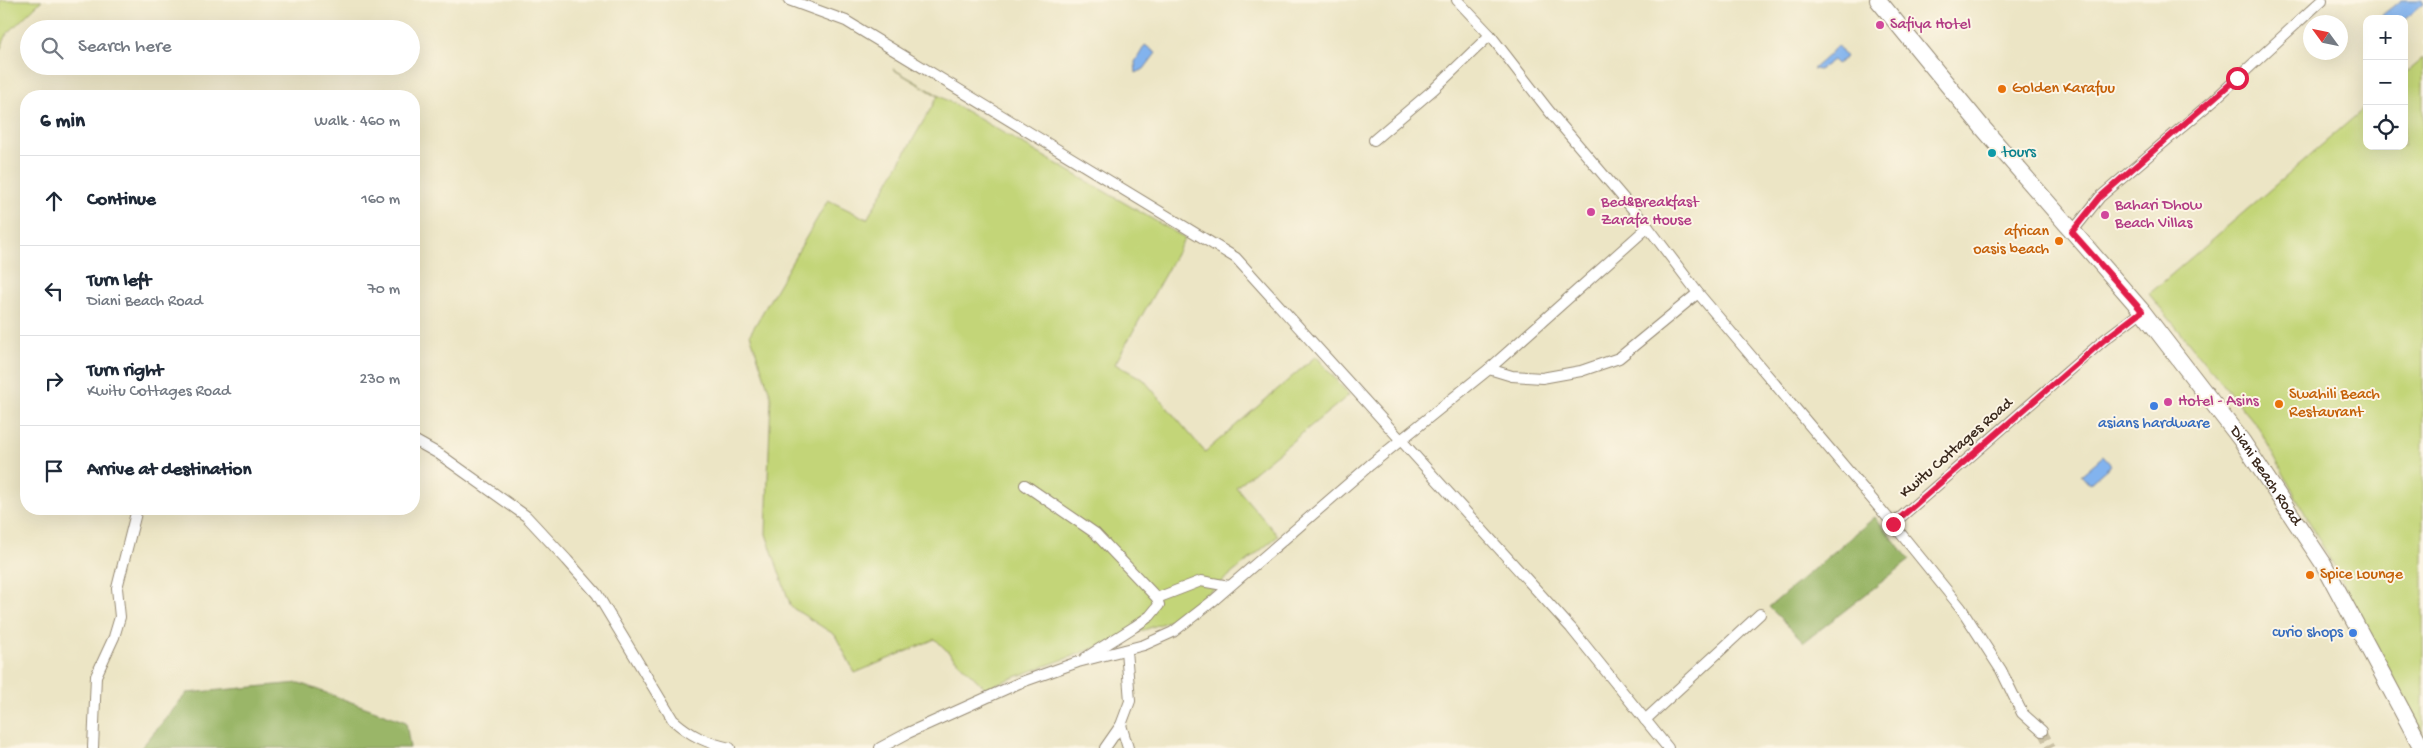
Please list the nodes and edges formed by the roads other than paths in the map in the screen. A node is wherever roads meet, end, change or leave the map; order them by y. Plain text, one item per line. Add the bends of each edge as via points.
1 (789, 0) edge
2 (1457, 0) edge
3 (1878, 0) edge
4 (2322, 0) edge
5 (1490, 35) junction
6 (1374, 140) dead end
7 (1648, 227) junction
8 (2072, 232) junction
9 (1698, 293) junction
10 (2142, 311) junction
11 (1489, 369) junction
12 (1401, 442) junction
13 (420, 443) edge
14 (1026, 485) dead end
15 (135, 515) edge
16 (1893, 524) junction
17 (1229, 586) junction
18 (1158, 598) junction
19 (1760, 614) dead end
20 (1126, 650) junction
21 (1078, 662) junction
22 (1645, 720) junction
23 (1121, 725) junction
24 (2042, 731) tunnel mouth
25 (93, 748) edge
26 (730, 748) edge
27 (880, 748) edge
28 (1105, 748) edge
29 (1128, 748) edge
30 (1668, 748) edge
31 (2422, 748) edge

1 - 12 street via 846,21 1223,248 1255,277
2 - 5 street
3 - 8 main road, Diani Beach Road
4 - 8 street via 2215,99 2100,197
5 - 6 street
5 - 7 street via 1549,111
7 - 9 street
7 - 11 street
8 - 10 main road, Diani Beach Road
9 - 11 street via 1619,358 1611,361 1581,371 1542,378 1512,376
9 - 16 street
10 - 16 street, Kwitu Cottages Road via 2104,340
10 - 31 main road, Diani Beach Road via 2242,441 2323,563
11 - 12 street
12 - 17 street
12 - 22 street via 1571,628
13 - 26 street via 526,516 597,594 673,720 701,740
14 - 18 street via 1095,533
15 - 25 street via 117,588 120,617 96,676
16 - 24 street via 1961,608 2001,670 2022,713
17 - 18 street via 1201,581
17 - 20 street via 1173,632
18 - 21 street via 1159,605 1150,616
19 - 22 street
20 - 21 street
20 - 23 street via 1130,701
21 - 27 street via 990,696
22 - 30 street
23 - 28 street
23 - 29 street

